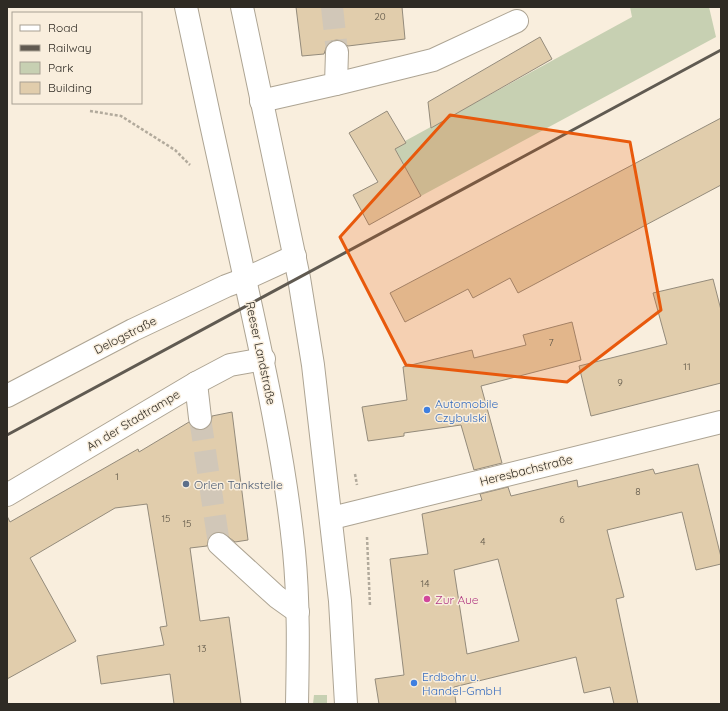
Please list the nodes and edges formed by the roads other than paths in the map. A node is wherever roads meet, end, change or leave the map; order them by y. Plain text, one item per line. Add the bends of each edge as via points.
1 (186, 7) edge
2 (242, 7) edge
3 (517, 21) dead end
4 (337, 52) tunnel mouth
5 (336, 84) junction
6 (261, 101) junction
7 (295, 256) junction
8 (245, 279) junction
9 (264, 359) junction
10 (196, 383) junction
11 (7, 396) edge
12 (200, 418) tunnel mouth
13 (721, 422) edge
14 (7, 495) edge
15 (332, 518) junction
16 (219, 544) tunnel mouth
17 (298, 612) junction
18 (297, 704) edge
19 (346, 704) edge

1 - 8 main road, Reeser Landstraße
2 - 6 main road
3 - 5 main road via 433,60
4 - 5 main road
5 - 6 main road
6 - 7 main road
7 - 8 main road, Delogstraße
7 - 15 main road via 313,365
8 - 9 main road, Reeser Landstraße
8 - 11 main road, Delogstraße via 133,330
9 - 10 main road, An der Stadtrampe via 230,365
9 - 17 main road, Reeser Landstraße via 281,449 294,552
10 - 12 main road
10 - 14 main road, An der Stadtrampe
13 - 15 main road, Heresbachstraße
15 - 19 main road
16 - 17 main road via 277,597
17 - 18 main road, Reeser Landstraße

